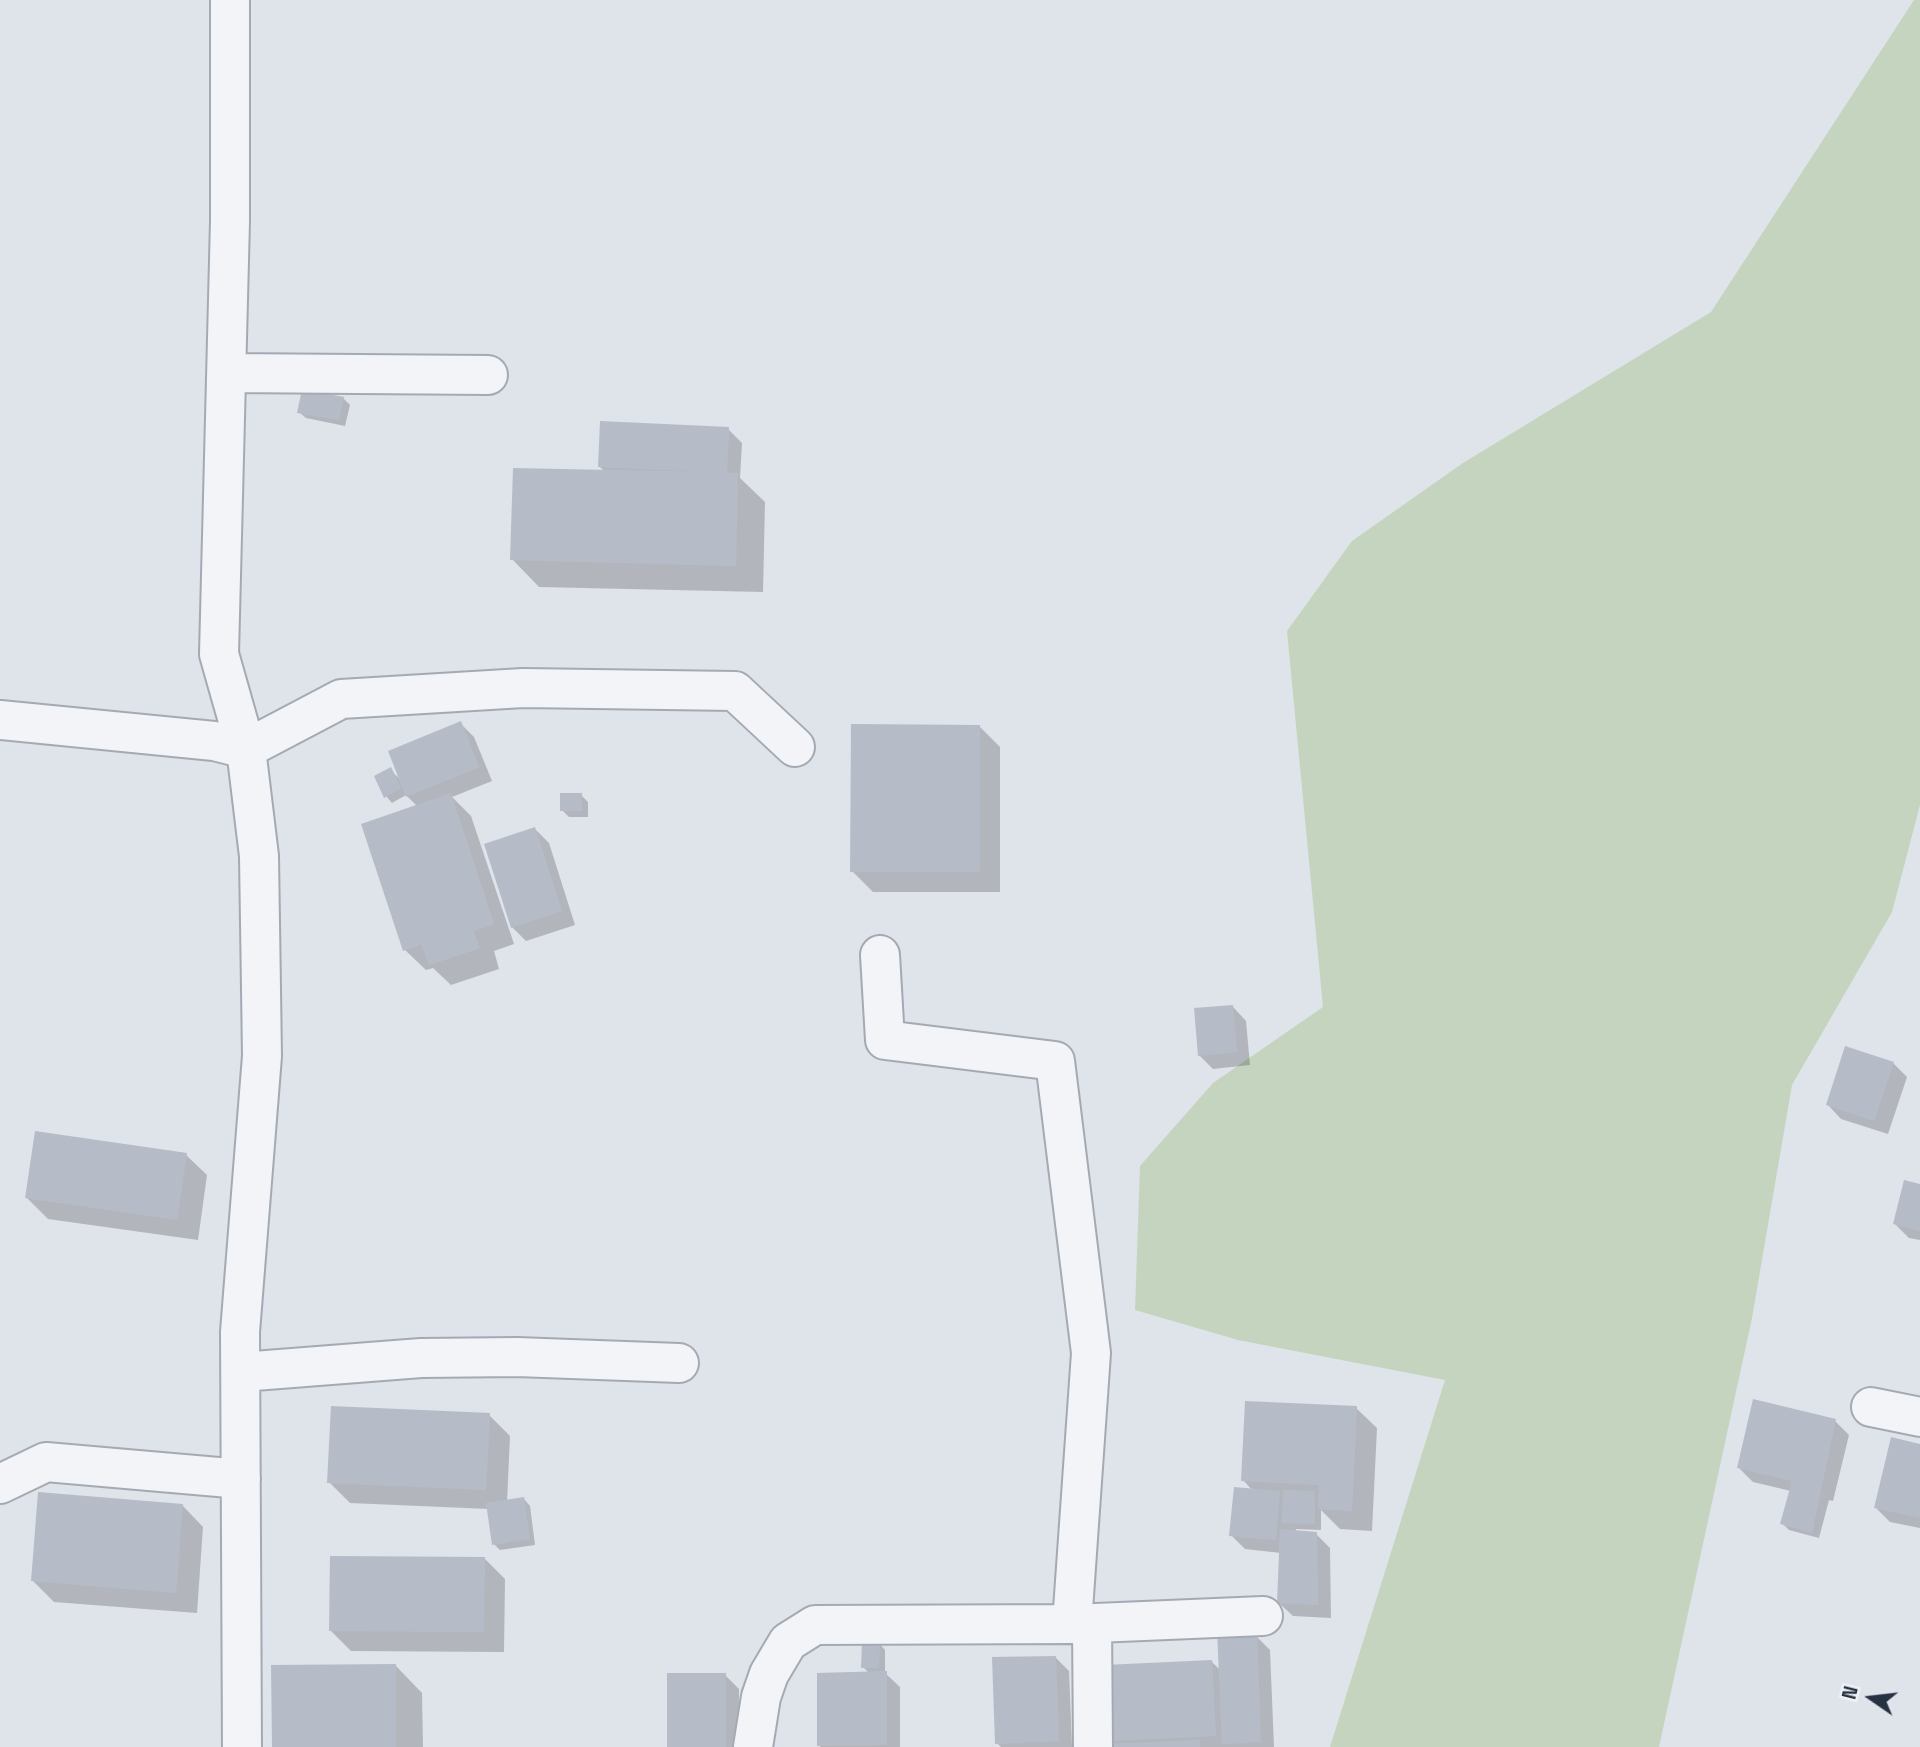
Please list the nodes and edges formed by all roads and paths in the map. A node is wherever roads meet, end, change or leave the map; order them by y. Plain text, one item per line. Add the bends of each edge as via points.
1 (230, 0) edge
2 (227, 373) junction
3 (488, 375) dead end
4 (0, 720) edge
5 (795, 747) dead end
6 (246, 749) junction
7 (880, 955) dead end
8 (679, 1363) dead end
9 (241, 1372) junction
10 (1871, 1407) dead end
11 (1920, 1417) edge
12 (241, 1479) junction
13 (0, 1484) edge
14 (1263, 1616) dead end
15 (1082, 1623) junction
16 (242, 1747) edge
17 (752, 1747) edge
18 (1093, 1747) edge

1 - 2 street
2 - 3 street
2 - 6 street via 219,654
4 - 6 street via 214,741
5 - 6 street via 735,691 523,688 341,699
6 - 9 street via 259,856 262,1056 240,1332
7 - 15 street via 885,1040 1055,1061 1091,1353
8 - 9 street via 421,1358
9 - 12 street
10 - 11 street
12 - 13 street via 46,1462
12 - 16 street
14 - 15 street
15 - 17 street via 815,1625 788,1642 769,1674
15 - 18 street

